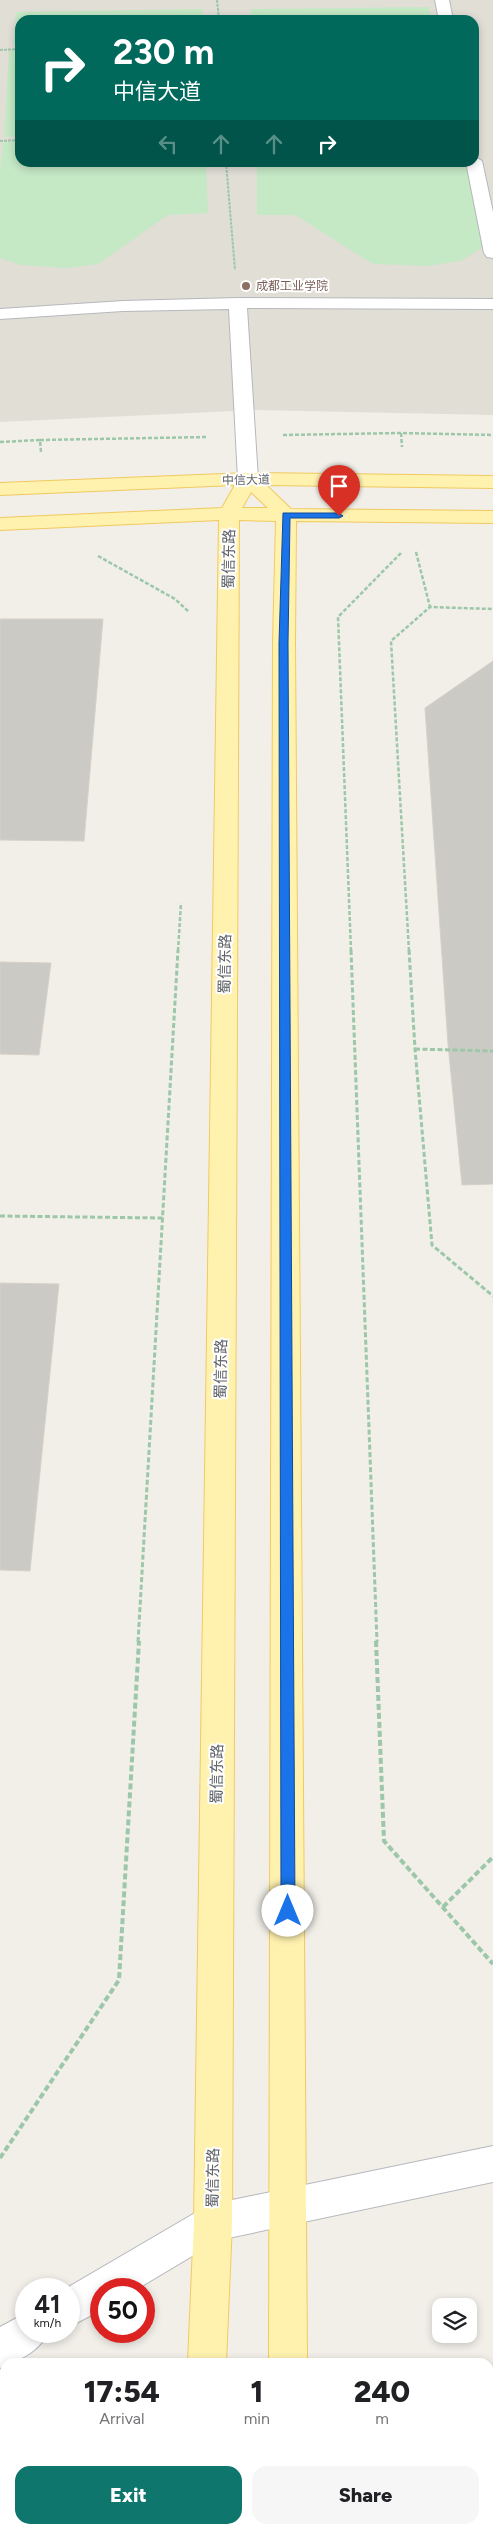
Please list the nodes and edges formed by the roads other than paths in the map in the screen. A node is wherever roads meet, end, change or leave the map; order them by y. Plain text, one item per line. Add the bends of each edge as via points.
1 (442, 0) edge
2 (445, 15) edge
3 (478, 167) edge
4 (486, 181) edge
5 (493, 253) edge
6 (238, 303) junction
7 (493, 304) edge
8 (0, 314) edge
9 (248, 479) junction
10 (493, 482) edge
11 (0, 489) edge
12 (229, 514) junction
13 (286, 515) junction
14 (493, 517) edge
15 (0, 524) edge
16 (493, 2164) edge
17 (288, 2207) junction
18 (212, 2223) junction
19 (120, 2278) edge
20 (15, 2340) edge
21 (0, 2349) edge
22 (207, 2358) edge
23 (288, 2358) edge

1 - 2 street
3 - 4 street
4 - 5 street
6 - 7 street
6 - 8 street via 82,306
6 - 9 street
9 - 10 main road, 中信大道
9 - 11 main road, 中信大道
9 - 12 main road, 蜀信东路
9 - 13 main road
12 - 13 main road
12 - 15 main road
12 - 18 main road, 蜀信东路
13 - 14 main road
13 - 17 main road
16 - 17 street
17 - 18 street
17 - 23 main road
18 - 19 street
18 - 22 main road, 蜀信东路
20 - 21 street

